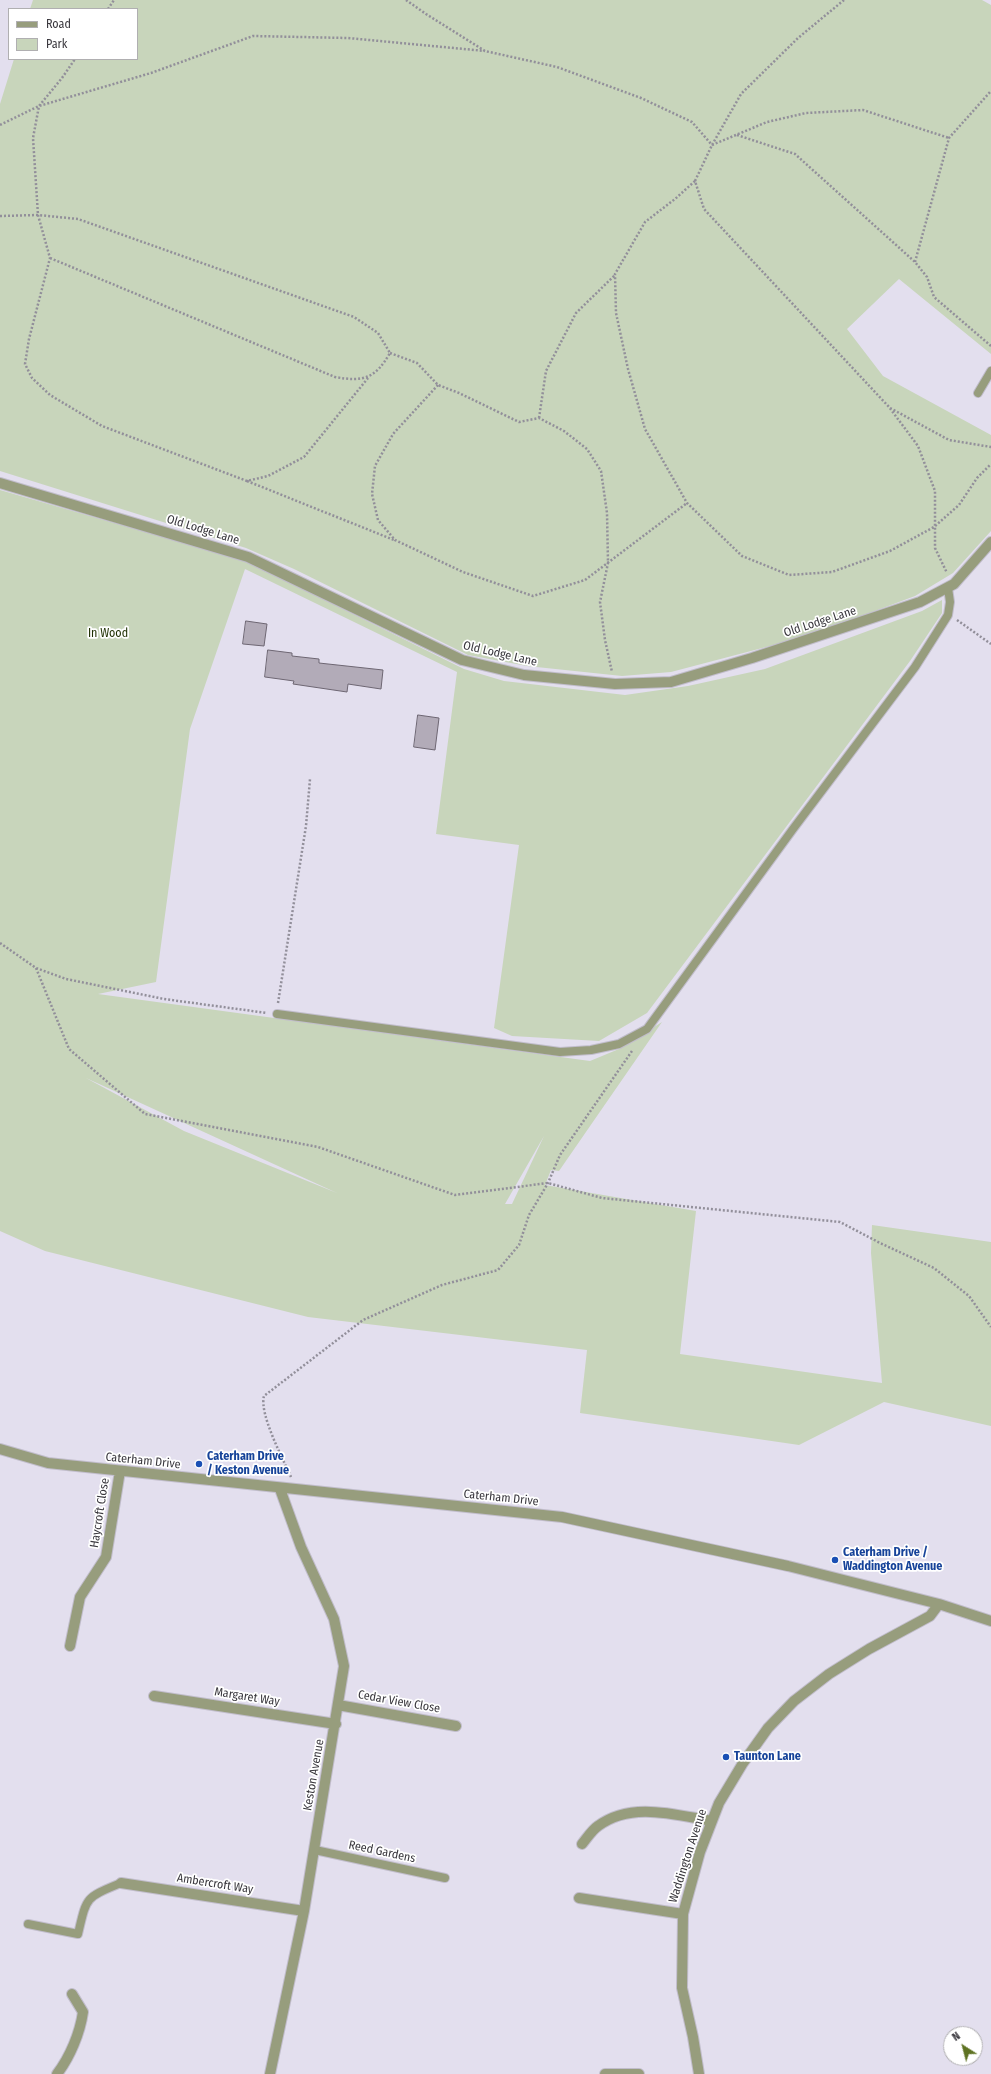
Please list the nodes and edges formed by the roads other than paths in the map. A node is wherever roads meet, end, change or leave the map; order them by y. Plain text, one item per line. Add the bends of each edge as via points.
1 (991, 371) edge
2 (978, 393) dead end
3 (0, 483) edge
4 (991, 542) edge
5 (948, 588) junction
6 (277, 1014) road end
7 (0, 1449) edge
8 (120, 1471) junction
9 (280, 1489) junction
10 (939, 1604) junction
11 (991, 1621) edge
12 (70, 1646) dead end
13 (154, 1696) dead end
14 (338, 1704) junction
15 (336, 1724) junction
16 (456, 1726) dead end
17 (712, 1821) junction
18 (582, 1844) dead end
19 (314, 1850) junction
20 (444, 1878) dead end
21 (121, 1883) joint
22 (579, 1898) dead end
23 (304, 1911) junction
24 (683, 1914) junction
25 (28, 1924) dead end
26 (72, 1994) dead end
27 (57, 2074) edge
28 (270, 2074) edge
29 (604, 2074) edge
30 (639, 2074) edge
31 (699, 2074) edge

1 - 2 lane
3 - 5 street, Old Lodge Lane via 248,557 462,660 524,675 615,684 671,682 888,613 920,602
4 - 5 street, Old Lodge Lane
5 - 6 lane via 948,615 915,667 797,823 647,1029 619,1044 591,1050 560,1052
7 - 8 street, Caterham Drive via 48,1463
8 - 9 street, Caterham Drive
8 - 12 street, Haycroft Close via 106,1557 80,1597
9 - 10 street, Caterham Drive via 562,1517 788,1566
9 - 14 street, Keston Avenue via 300,1547 334,1619 344,1666
10 - 11 street, Caterham Drive
10 - 17 street, Waddington Avenue via 930,1616 829,1674 794,1702 768,1728 743,1763 719,1803
13 - 15 street, Margaret Way
14 - 15 street, Keston Avenue
14 - 16 street, Cedar View Close
15 - 19 street, Keston Avenue
17 - 18 street via 651,1811 615,1816 597,1826
17 - 24 street, Waddington Avenue via 700,1852
19 - 20 lane, Reed Gardens
19 - 23 street, Keston Avenue
21 - 23 street, Ambercroft Way
21 - 25 lane via 94,1894 85,1904 78,1934
22 - 24 street
23 - 28 street, Keston Avenue
24 - 31 street, Waddington Avenue via 682,1988
26 - 27 street via 83,2012 64,2065
29 - 30 street

